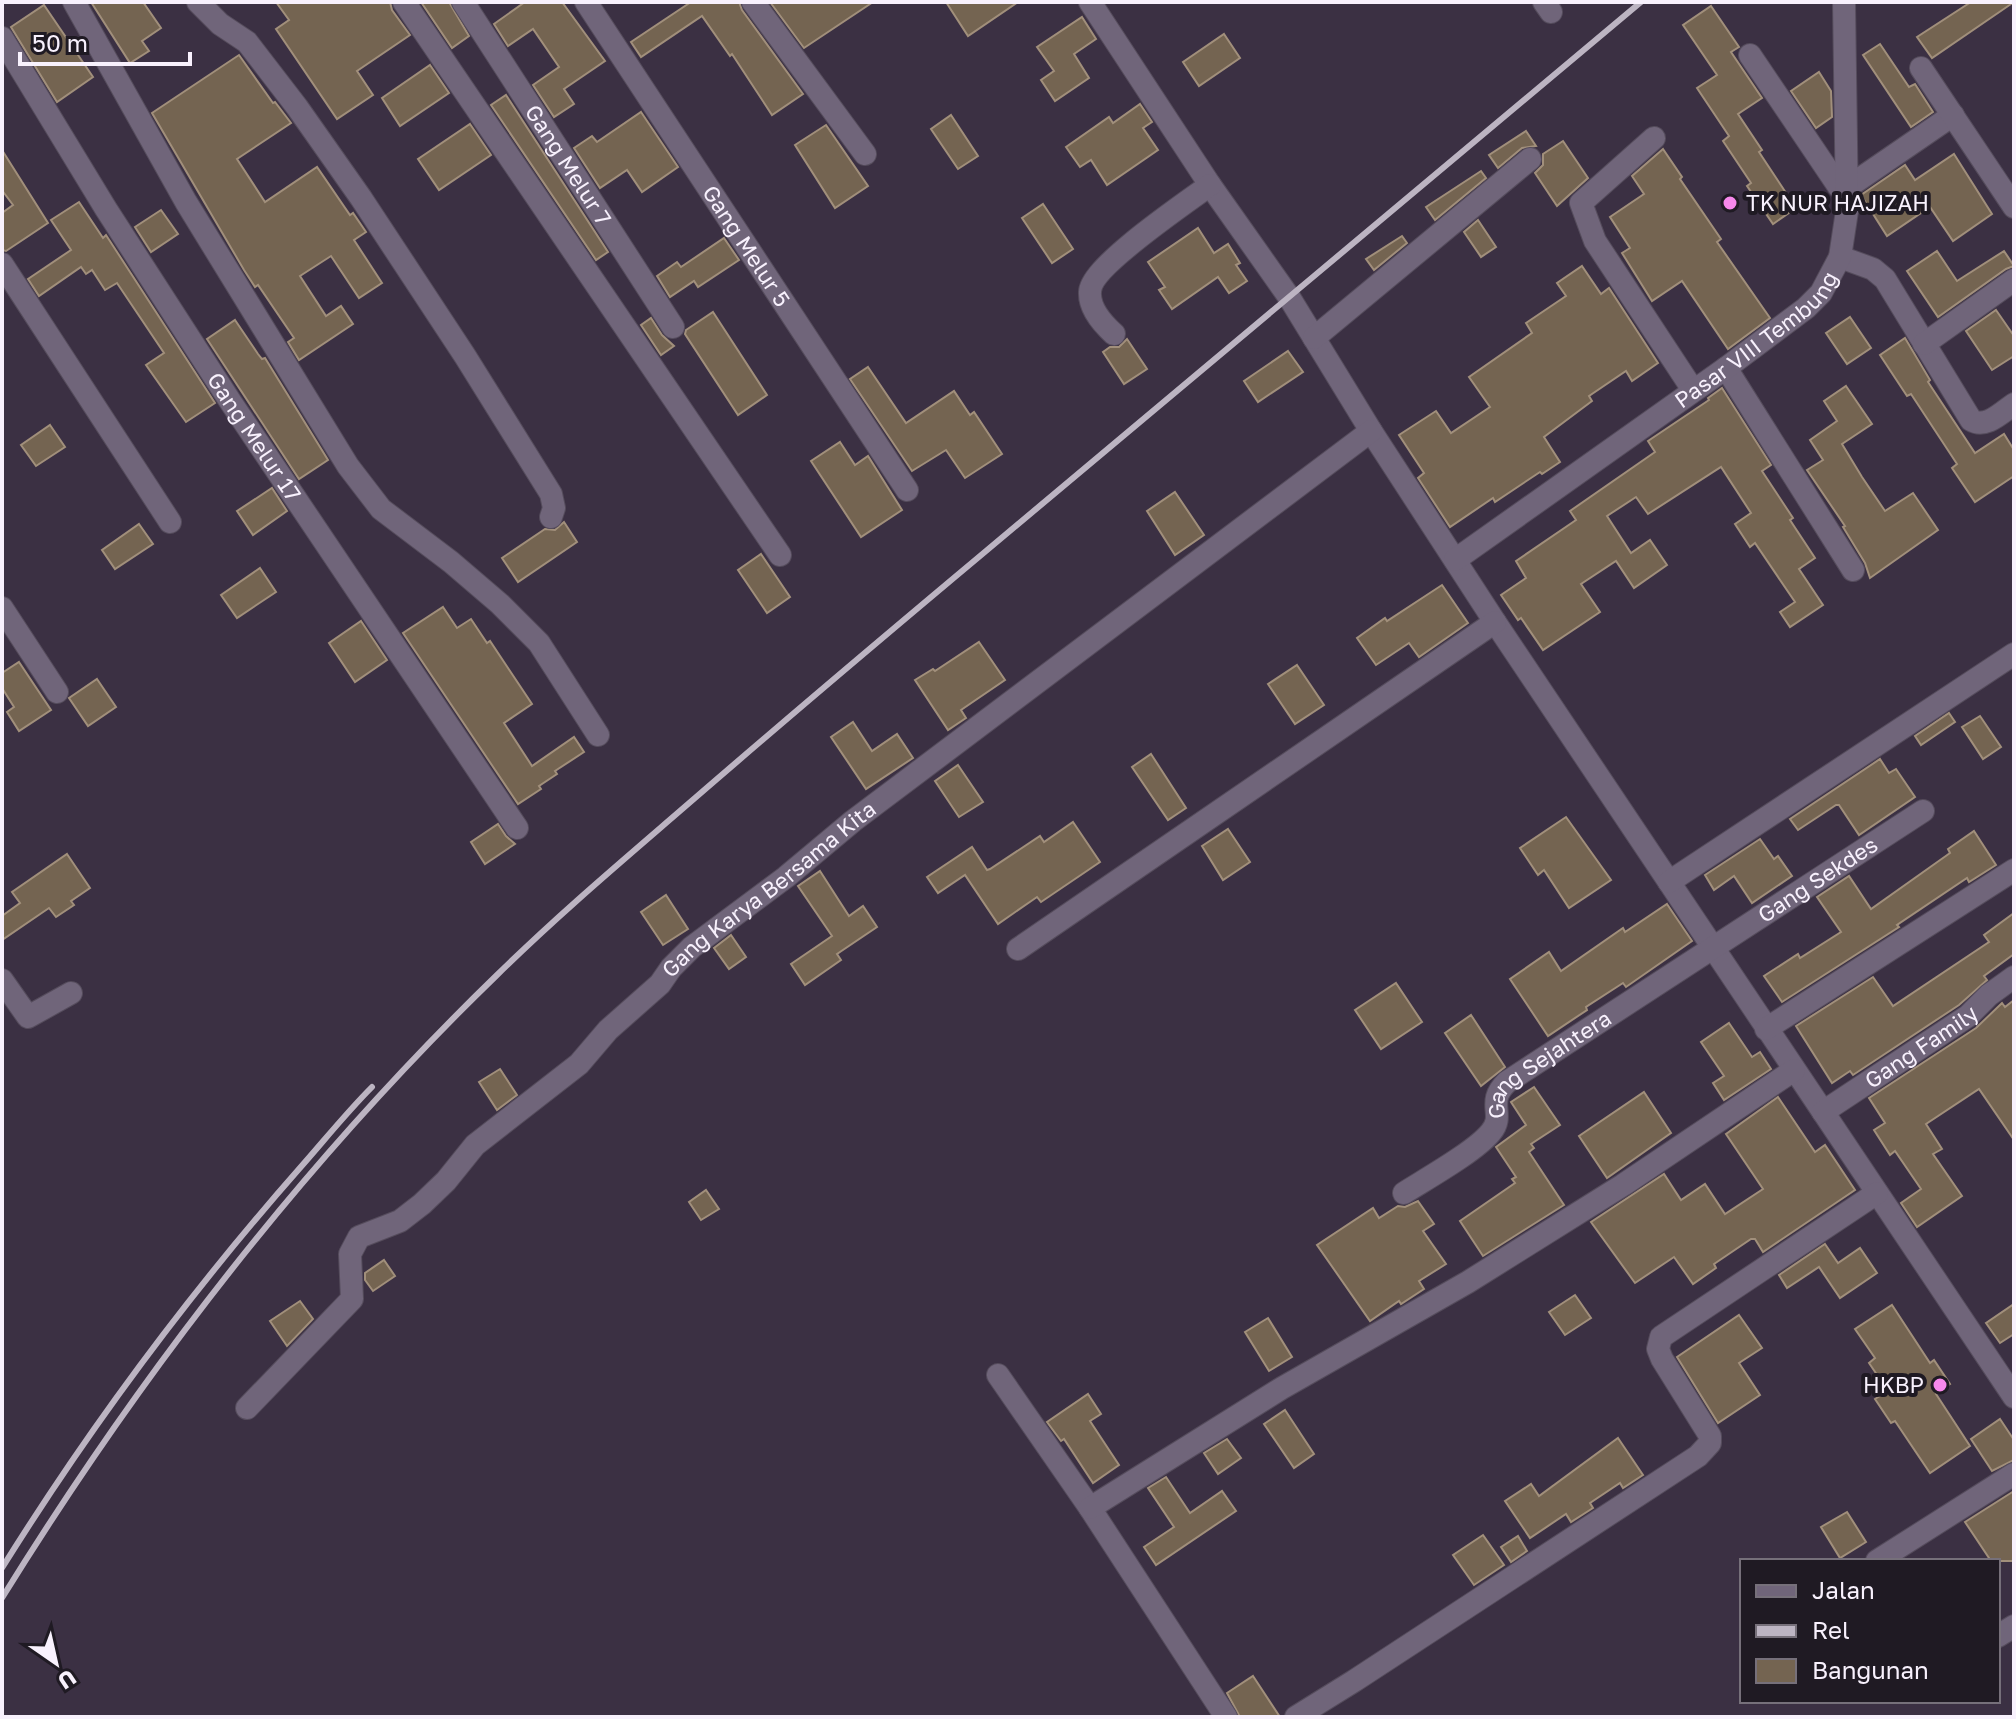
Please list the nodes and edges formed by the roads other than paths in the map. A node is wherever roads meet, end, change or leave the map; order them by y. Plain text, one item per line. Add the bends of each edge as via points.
1 (74, 2) edge
2 (198, 2) edge
3 (404, 2) edge
4 (463, 2) edge
5 (586, 2) edge
6 (753, 2) edge
7 (1090, 2) edge
8 (1844, 2) edge
9 (2, 38) edge
10 (1750, 55) dead end
11 (1921, 68) dead end
12 (1953, 115) junction
13 (1654, 138) dead end
14 (865, 154) dead end
15 (1530, 159) dead end
16 (1210, 185) junction
17 (1848, 187) junction
18 (2014, 207) edge
19 (1840, 257) junction
20 (2, 264) edge
21 (2014, 280) edge
22 (673, 327) dead end
23 (1114, 334) dead end
24 (1314, 338) junction
25 (1924, 344) junction
26 (1726, 368) junction
27 (1693, 390) junction
28 (2014, 404) edge
29 (1371, 431) junction
30 (907, 490) dead end
31 (551, 517) dead end
32 (170, 522) dead end
33 (780, 555) dead end
34 (1455, 560) junction
35 (1853, 570) dead end
36 (2, 608) edge
37 (1495, 622) junction
38 (2014, 654) edge
39 (57, 692) dead end
40 (598, 735) dead end
41 (1923, 811) dead end
42 (517, 828) dead end
43 (2014, 870) edge
44 (1669, 882) junction
45 (1711, 947) junction
46 (1018, 949) dead end
47 (2014, 977) edge
48 (2, 980) edge
49 (71, 993) dead end
50 (1766, 1029) junction
51 (1794, 1070) junction
52 (1823, 1112) junction
53 (1404, 1193) dead end
54 (1877, 1193) junction
55 (998, 1375) dead end
56 (2014, 1397) edge
57 (247, 1408) dead end
58 (2014, 1474) edge
59 (1090, 1508) junction
60 (1880, 1559) edge
61 (1226, 1717) edge
62 (1296, 1717) edge

1 - 40 street via 186,202 348,466 381,509 451,562 531,635
2 - 31 street via 247,42 361,198 551,494
3 - 33 street
4 - 22 street, Gang Melur 7
5 - 30 street, Gang Melur 5
6 - 14 street
7 - 16 street
8 - 17 street, Pasar VIII Tembung
9 - 42 street, Gang Melur 17 via 230,401
10 - 17 street via 1833,181
11 - 12 street
12 - 17 street
12 - 18 street
13 - 27 street via 1581,203 1595,241
15 - 24 street
16 - 23 street via 1123,251 1093,281 1093,307
16 - 24 street
17 - 19 street, Pasar VIII Tembung
19 - 25 street via 1885,279
19 - 26 street, Pasar VIII Tembung via 1821,293 1806,308
20 - 32 street
21 - 25 street
24 - 29 street
25 - 28 street via 1971,420 1986,423
26 - 27 street, Pasar VIII Tembung
26 - 35 street
27 - 34 street, Pasar VIII Tembung
29 - 34 street
29 - 57 street, Gang Karya Bersama Kita via 692,947 579,1064 475,1145 422,1204 400,1221 359,1237 350,1254 352,1299
34 - 37 street
36 - 39 street
37 - 44 street
37 - 46 street
38 - 44 street
41 - 45 street, Gang Sekdes
43 - 50 street
44 - 45 street
45 - 50 street
45 - 53 street, Gang Sejahtera via 1507,1082 1497,1091 1492,1131
47 - 52 street, Gang Family via 1968,1016
48 - 49 street via 28,1017
50 - 51 street
51 - 52 street
51 - 59 street via 1494,1266 1282,1388
52 - 54 street
54 - 56 street
54 - 62 street via 1661,1337 1662,1359 1710,1436 1698,1456
55 - 59 street
58 - 60 street
59 - 61 street

